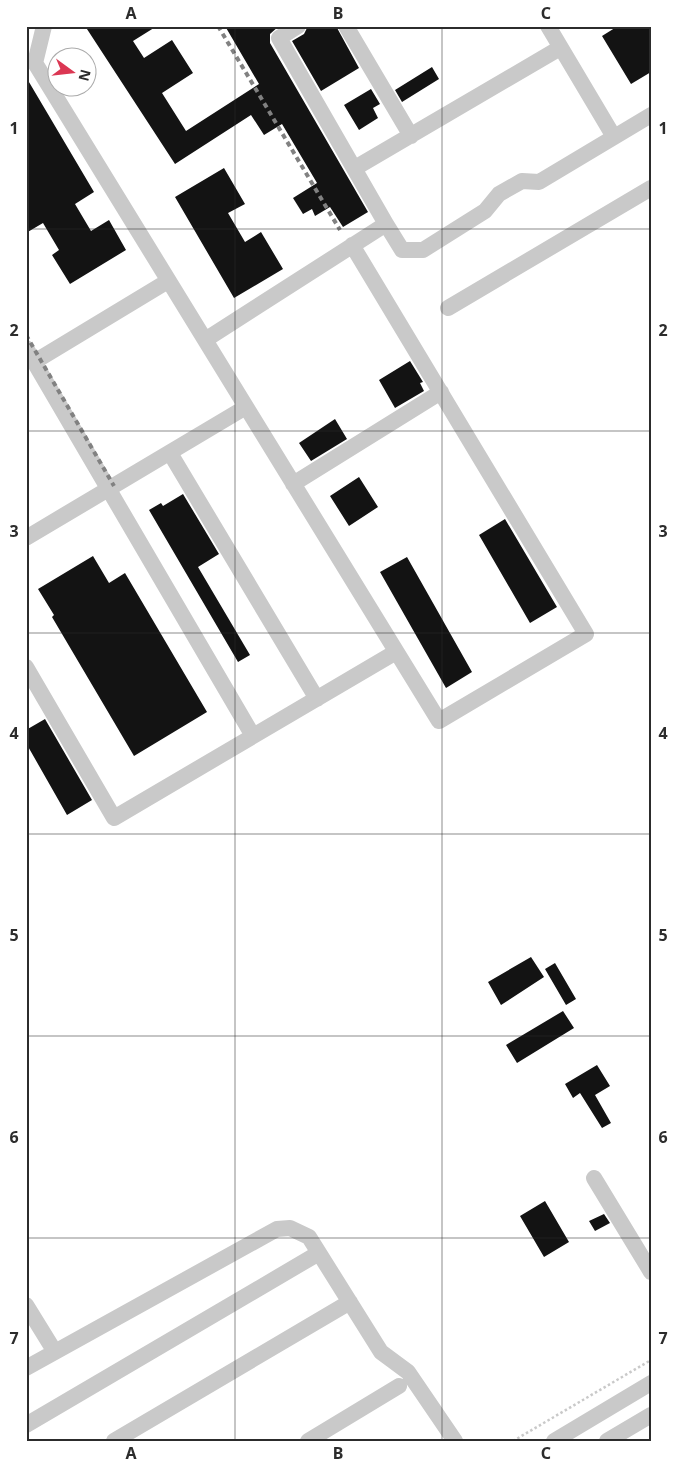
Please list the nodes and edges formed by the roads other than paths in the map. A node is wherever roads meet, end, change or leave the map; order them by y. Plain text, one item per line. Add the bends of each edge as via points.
1 (44, 26) edge
2 (298, 26) edge
3 (346, 26) edge
4 (548, 26) edge
5 (33, 40) edge
6 (560, 48) junction
7 (651, 115) edge
8 (411, 136) junction
9 (614, 137) junction
10 (355, 168) junction
11 (651, 188) edge
12 (386, 224) junction
13 (352, 245) junction
14 (168, 281) junction
15 (448, 308) dead end
16 (205, 340) junction
17 (30, 355) edge
18 (441, 392) junction
19 (246, 408) junction
20 (170, 453) junction
21 (293, 484) junction
22 (109, 490) junction
23 (26, 538) edge
24 (396, 652) junction
25 (26, 667) edge
26 (317, 699) junction
27 (253, 736) junction
28 (594, 1178) dead end
29 (319, 1253) junction
30 (651, 1272) edge
31 (350, 1302) junction
32 (26, 1305) edge
33 (56, 1352) junction
34 (26, 1368) edge
35 (651, 1383) edge
36 (399, 1386) dead end
37 (651, 1415) edge
38 (26, 1425) edge
39 (114, 1441) edge
40 (308, 1441) edge
41 (455, 1441) edge
42 (554, 1441) edge
43 (607, 1441) edge

1 - 5 street
2 - 10 street via 279,38
3 - 8 street
4 - 6 street
5 - 14 street via 34,63
6 - 8 street
6 - 9 street
7 - 9 street
8 - 10 street
9 - 12 street via 539,182 522,181 499,194 485,211 423,250 402,250
10 - 12 street
11 - 15 street
12 - 13 street
13 - 16 street
13 - 18 street
14 - 16 street
14 - 17 street
16 - 19 street
17 - 22 street
18 - 21 street
18 - 24 street via 586,634 438,721
19 - 20 street
19 - 21 street
20 - 22 street
20 - 26 street
21 - 24 street
22 - 23 street
22 - 27 street
24 - 26 street
25 - 27 street via 114,818
26 - 27 street
28 - 30 street
29 - 31 street
29 - 33 street via 302,1232 290,1228 277,1229
29 - 38 street
31 - 39 street
31 - 41 street via 381,1352 408,1372
32 - 33 street
33 - 34 street
35 - 42 street
36 - 40 street
37 - 43 street

